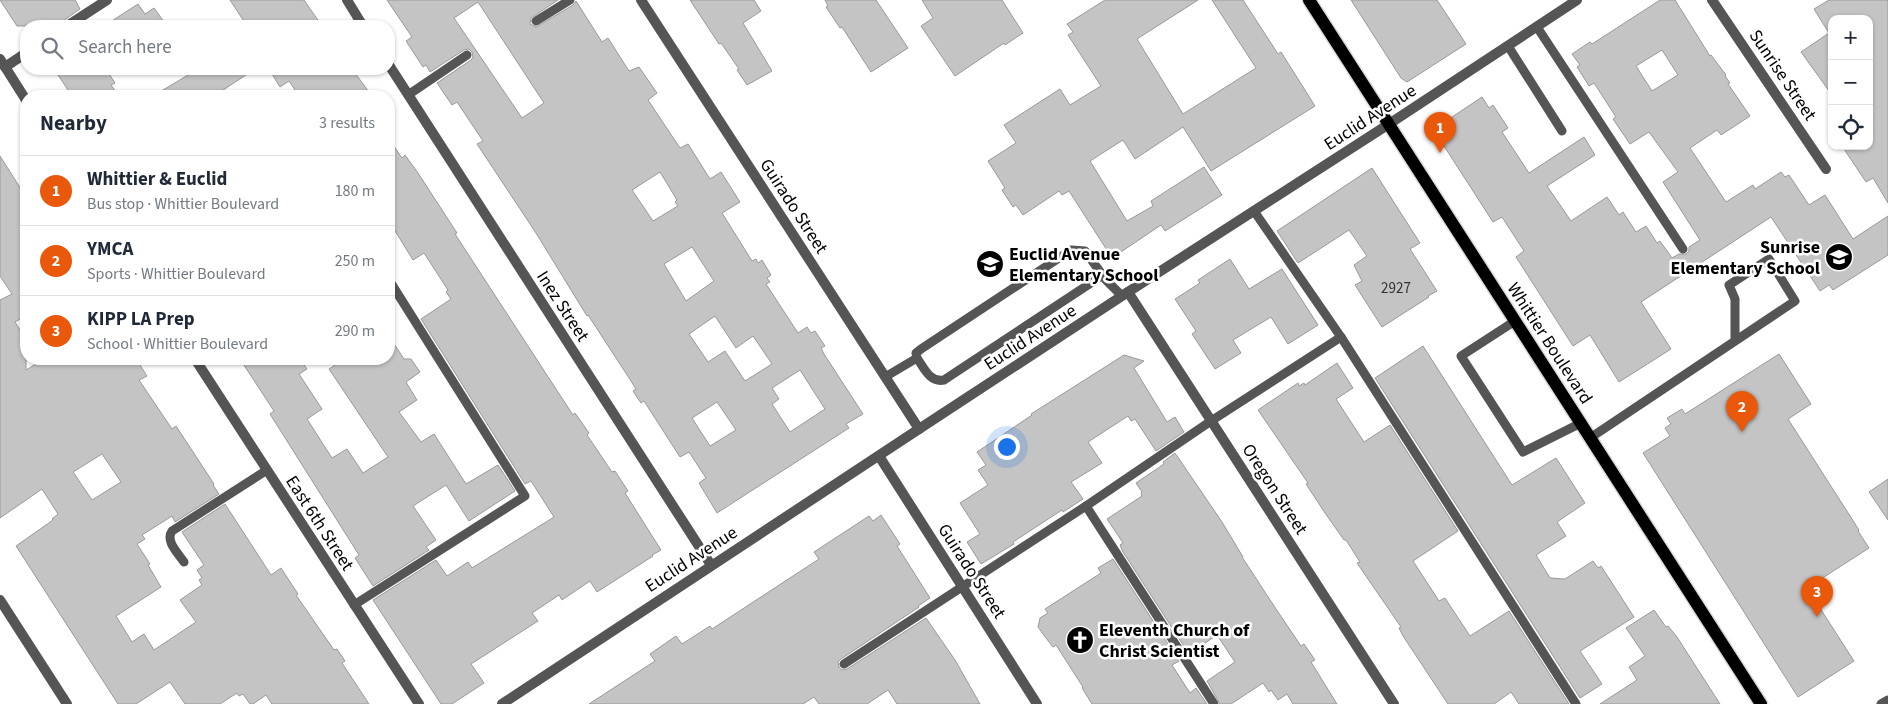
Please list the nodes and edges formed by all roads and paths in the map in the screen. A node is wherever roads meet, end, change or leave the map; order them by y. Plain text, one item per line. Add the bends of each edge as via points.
1 (107, 0) edge
2 (347, 0) edge
3 (570, 0) edge
4 (641, 0) edge
5 (1309, 0) edge
6 (1577, 0) edge
7 (1712, 0) edge
8 (76, 20) edge
9 (360, 20) edge
10 (536, 21) dead end
11 (1537, 27) junction
12 (1508, 46) junction
13 (467, 55) dead end
14 (20, 56) edge
15 (2, 63) edge
16 (395, 75) edge
17 (20, 91) edge
18 (408, 95) junction
19 (1389, 124) junction
20 (1562, 131) dead end
21 (1826, 169) dead end
22 (1254, 211) junction
23 (1683, 248) dead end
24 (1103, 275) junction
25 (395, 290) edge
26 (1125, 294) junction
27 (1515, 321) junction
28 (1341, 337) junction
29 (1735, 341) junction
30 (917, 358) junction
31 (198, 365) edge
32 (885, 377) junction
33 (1211, 421) junction
34 (1580, 423) junction
35 (919, 429) junction
36 (1590, 438) junction
37 (879, 456) junction
38 (267, 470) junction
39 (1086, 506) junction
40 (184, 562) dead end
41 (711, 565) junction
42 (962, 586) junction
43 (0, 600) edge
44 (354, 605) junction
45 (844, 664) dead end
46 (1888, 700) edge
47 (66, 704) edge
48 (419, 704) edge
49 (502, 704) edge
50 (1037, 704) edge
51 (1214, 704) edge
52 (1394, 704) edge
53 (1576, 704) edge
54 (1761, 704) edge
55 (1881, 704) edge

1 - 8 street
2 - 9 street
3 - 10 lane
4 - 32 street, Guirado Street
5 - 19 main road, Whittier Boulevard
6 - 11 street, Euclid Avenue
7 - 21 street, Sunrise Street
11 - 12 street, Euclid Avenue
11 - 23 lane
12 - 19 street, Euclid Avenue
12 - 20 lane
13 - 18 lane
14 - 15 street
15 - 17 street
16 - 18 street, Inez Street
18 - 41 street, Inez Street
19 - 22 street, Euclid Avenue
19 - 27 main road, Whittier Boulevard
22 - 26 street, Euclid Avenue
22 - 28 lane
24 - 26 lane
24 - 30 lane via 944,380 933,379
24 - 30 lane via 1085,251 1071,250 921,349 916,354
25 - 44 lane via 525,496
26 - 33 street, Oregon Street
26 - 35 street, Euclid Avenue
27 - 34 main road, Whittier Boulevard
27 - 34 lane via 1461,356 1523,452
28 - 33 lane
28 - 53 lane
29 - 29 lane via 1795,301 1769,259 1729,285 1735,300
29 - 36 lane
30 - 32 lane
31 - 38 street, East 6th Street
32 - 35 street, Guirado Street
33 - 39 lane
33 - 52 street, Oregon Street
34 - 36 main road, Whittier Boulevard
35 - 37 street, Euclid Avenue
36 - 54 main road, Whittier Boulevard
37 - 41 street, Euclid Avenue
37 - 42 street, Guirado Street
38 - 40 lane via 172,531 169,540
38 - 44 street, East 6th Street
39 - 42 lane
39 - 51 lane
41 - 49 street, Euclid Avenue
42 - 45 lane
42 - 50 street, Guirado Street
43 - 47 street
44 - 48 street, East 6th Street
46 - 55 lane

